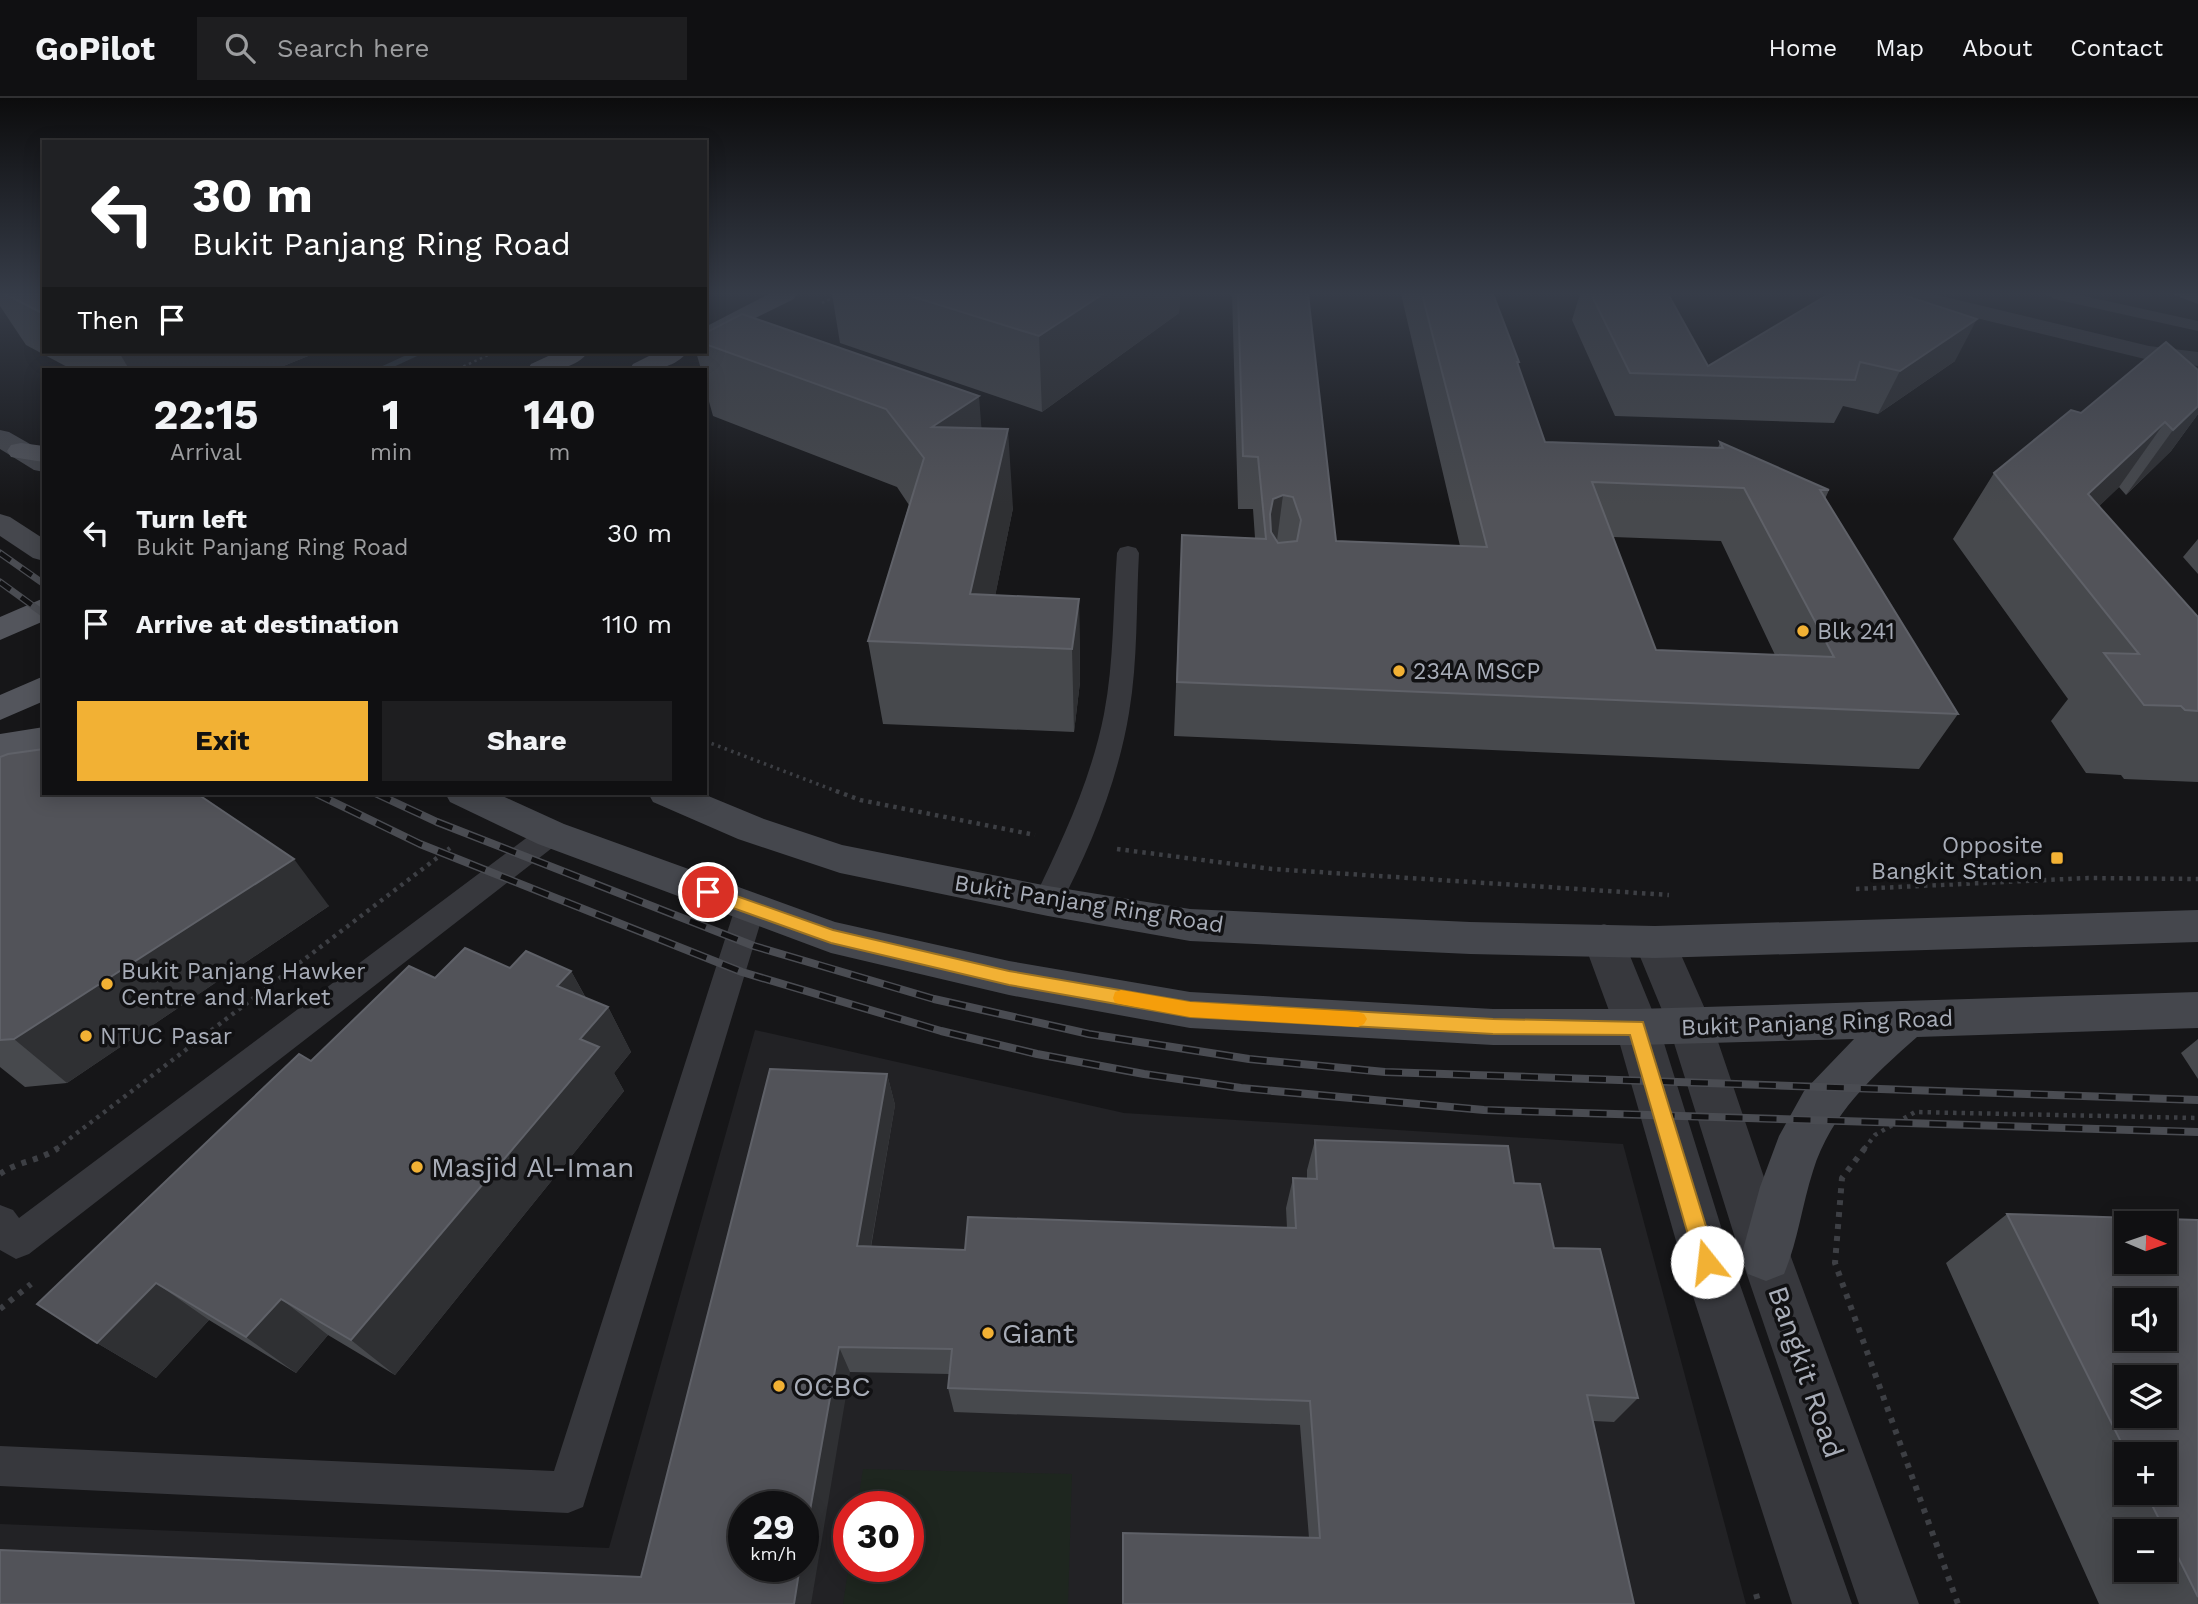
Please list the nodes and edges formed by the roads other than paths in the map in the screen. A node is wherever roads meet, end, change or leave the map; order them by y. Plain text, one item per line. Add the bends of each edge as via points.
1 (2177, 364) edge
2 (2198, 373) edge
3 (0, 523) edge
4 (42, 551) edge
5 (1128, 552) dead end
6 (42, 609) edge
7 (0, 630) edge
8 (42, 688) edge
9 (0, 709) edge
10 (42, 739) edge
11 (0, 746) edge
12 (467, 795) edge
13 (671, 795) edge
14 (551, 834) junction
15 (1048, 901) junction
16 (750, 908) junction
17 (2198, 926) edge
18 (1604, 940) junction
19 (1655, 942) junction
20 (2198, 1010) edge
21 (1907, 1019) junction
22 (1637, 1027) junction
23 (1690, 1027) junction
24 (0, 1222) edge
25 (1766, 1257) junction
26 (0, 1466) edge
27 (1822, 1604) edge
28 (1888, 1604) edge

1 - 2 street
3 - 4 main road
5 - 15 lane via 1112,734 1075,843
6 - 7 main road
8 - 9 main road
10 - 11 main road
12 - 14 main road, Bukit Panjang Ring Road
13 - 15 main road, Bukit Panjang Ring Road via 840,859
14 - 16 main road, Bukit Panjang Ring Road
14 - 24 lane via 16,1242
15 - 18 main road, Bukit Panjang Ring Road via 1190,925
16 - 22 main road, Bukit Panjang Ring Road via 844,940 1009,978 1190,1010 1493,1027
16 - 26 lane via 568,1492
17 - 19 main road, Bukit Panjang Ring Road
18 - 19 main road, Bukit Panjang Ring Road
18 - 22 street
19 - 23 street, Bangkit Road
20 - 21 main road, Bukit Panjang Ring Road
21 - 23 main road, Bukit Panjang Ring Road
21 - 25 main road via 1849,1071 1812,1118 1791,1163
22 - 23 main road, Bukit Panjang Ring Road
22 - 27 street via 1707,1262
23 - 25 street, Bangkit Road
25 - 28 street, Bangkit Road

